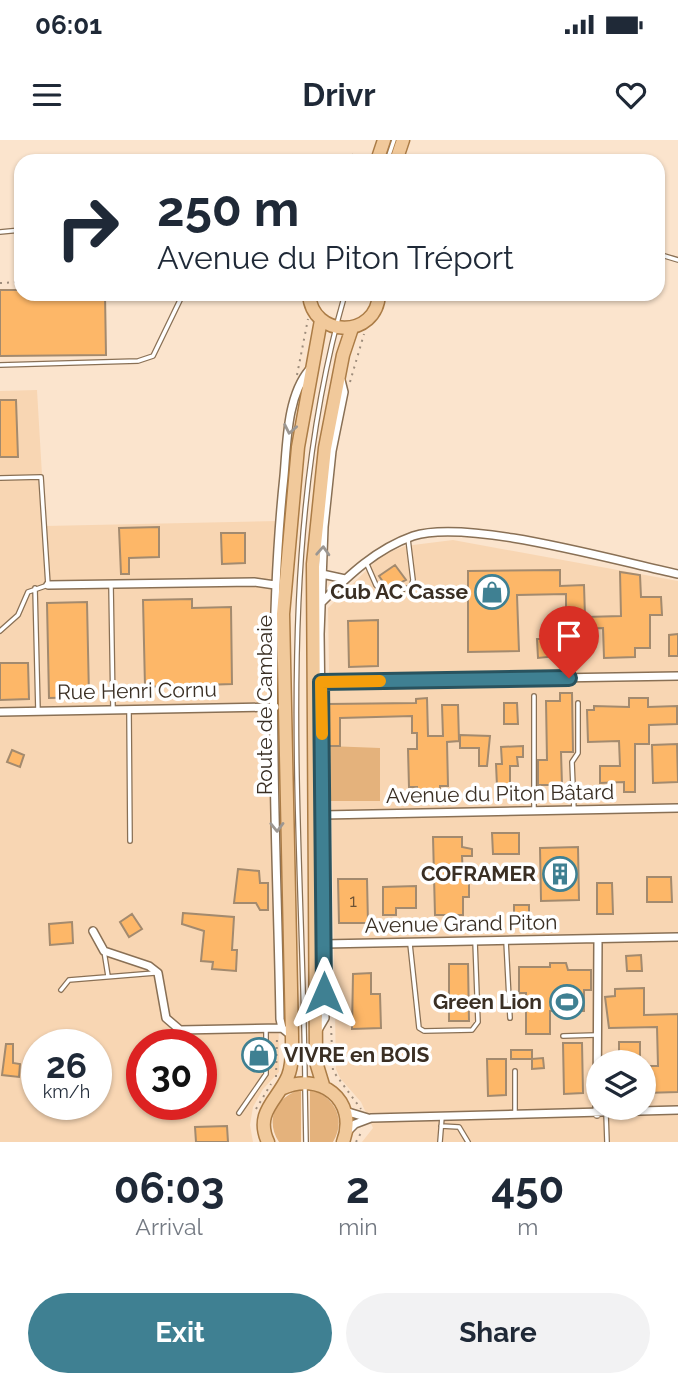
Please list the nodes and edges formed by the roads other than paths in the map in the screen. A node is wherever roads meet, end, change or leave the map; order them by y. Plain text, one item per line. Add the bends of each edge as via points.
1 (180, 301) edge
2 (311, 301) edge
3 (343, 301) edge
4 (377, 301) edge
5 (321, 320) junction
6 (335, 328) junction
7 (352, 328) junction
8 (0, 365) edge
9 (312, 367) junction
10 (339, 373) junction
11 (0, 478) edge
12 (408, 539) junction
13 (366, 562) junction
14 (322, 574) junction
15 (678, 574) edge
16 (345, 579) junction
17 (48, 585) junction
18 (111, 585) junction
19 (275, 585) junction
20 (35, 588) junction
21 (322, 603) junction
22 (0, 631) edge
23 (678, 676) edge
24 (321, 682) junction
25 (534, 696) dead end
26 (578, 703) dead end
27 (275, 707) junction
28 (113, 709) junction
29 (129, 709) junction
30 (38, 711) junction
31 (0, 712) edge
32 (678, 808) edge
33 (573, 810) junction
34 (534, 811) junction
35 (323, 815) junction
36 (130, 841) dead end
37 (93, 931) dead end
38 (678, 937) edge
39 (506, 939) junction
40 (598, 939) junction
41 (475, 940) junction
42 (410, 942) junction
43 (324, 944) junction
44 (104, 951) junction
45 (158, 973) junction
46 (108, 975) junction
47 (61, 990) dead end
48 (510, 1018) dead end
49 (266, 1027) junction
50 (287, 1032) junction
51 (316, 1033) junction
52 (598, 1035) junction
53 (563, 1036) dead end
54 (598, 1050) edge
55 (515, 1072) dead end
56 (305, 1081) junction
57 (323, 1085) junction
58 (281, 1089) junction
59 (678, 1110) edge
60 (345, 1111) junction
61 (656, 1111) edge
62 (239, 1113) dead end
63 (586, 1114) edge
64 (515, 1115) junction
65 (442, 1117) junction
66 (366, 1118) junction
67 (606, 1120) edge
68 (441, 1126) junction
69 (344, 1137) edge
70 (268, 1142) edge
71 (306, 1142) edge
72 (440, 1142) edge
73 (468, 1142) edge
74 (607, 1142) edge

1 - 8 lane via 153,356 138,361
2 - 5 main road
3 - 6 lane
4 - 7 main road via 368,320
5 - 6 main road
5 - 9 main road, Route de Cambaie
6 - 7 main road
6 - 56 lane via 311,444 299,592
7 - 10 main road
9 -> 19 street via 299,383 287,444
9 - 50 main road, Route de Cambaie via 298,447 283,614
14 -> 10 street via 332,451 344,392
10 - 51 main road via 325,448 312,595
11 - 17 lane via 41,477
12 - 13 street via 375,553
12 - 13 lane via 411,587 385,595
12 - 15 street via 446,530 503,537
13 - 16 street
14 - 16 street
14 - 21 street
16 - 21 street
17 - 18 street
17 - 20 lane
18 - 19 street
18 - 28 lane
19 - 27 street
20 - 22 lane via 28,592 18,615
20 - 30 lane
21 - 24 street
23 - 24 street
24 - 35 street
25 - 34 lane
26 - 33 lane
27 - 29 street, Rue Henri Cornu
27 -> 50 street
28 - 29 street, Rue Henri Cornu
28 - 30 street, Rue Henri Cornu
29 - 36 lane
30 - 31 street, Rue Henri Cornu
32 - 33 street, Avenue du Piton Bâtard
33 - 34 street, Avenue du Piton Bâtard
34 - 35 street, Avenue du Piton Bâtard
35 - 43 street
37 - 44 street
38 - 40 street, Avenue Grand Piton
39 - 40 street, Avenue Grand Piton
39 - 41 street, Avenue Grand Piton
39 - 48 lane
40 - 52 street
41 - 42 street, Avenue Grand Piton
41 - 42 lane via 477,1026 472,1030 424,1031 416,1023
42 - 43 street, Avenue Grand Piton
43 - 51 street via 325,1018
44 - 45 street
44 - 46 lane
45 - 46 lane
45 - 49 street via 166,1018 180,1030
46 - 47 lane via 69,980
49 - 50 street
49 - 62 lane via 266,1074
50 - 58 main road, Route de Cambaie via 290,1071
51 - 57 main road via 316,1062
52 - 53 lane
52 - 54 street
55 - 64 lane
56 - 57 main road
56 - 58 main road
56 - 71 lane
57 - 60 main road via 337,1096
58 - 70 main road, Route de Cambaie via 265,1111
59 - 61 street
60 - 66 street
60 - 69 main road
63 - 64 street
64 - 65 street
65 - 66 street
65 - 68 lane
66 - 69 street
67 - 74 lane
68 - 72 lane
68 - 73 lane via 459,1127

